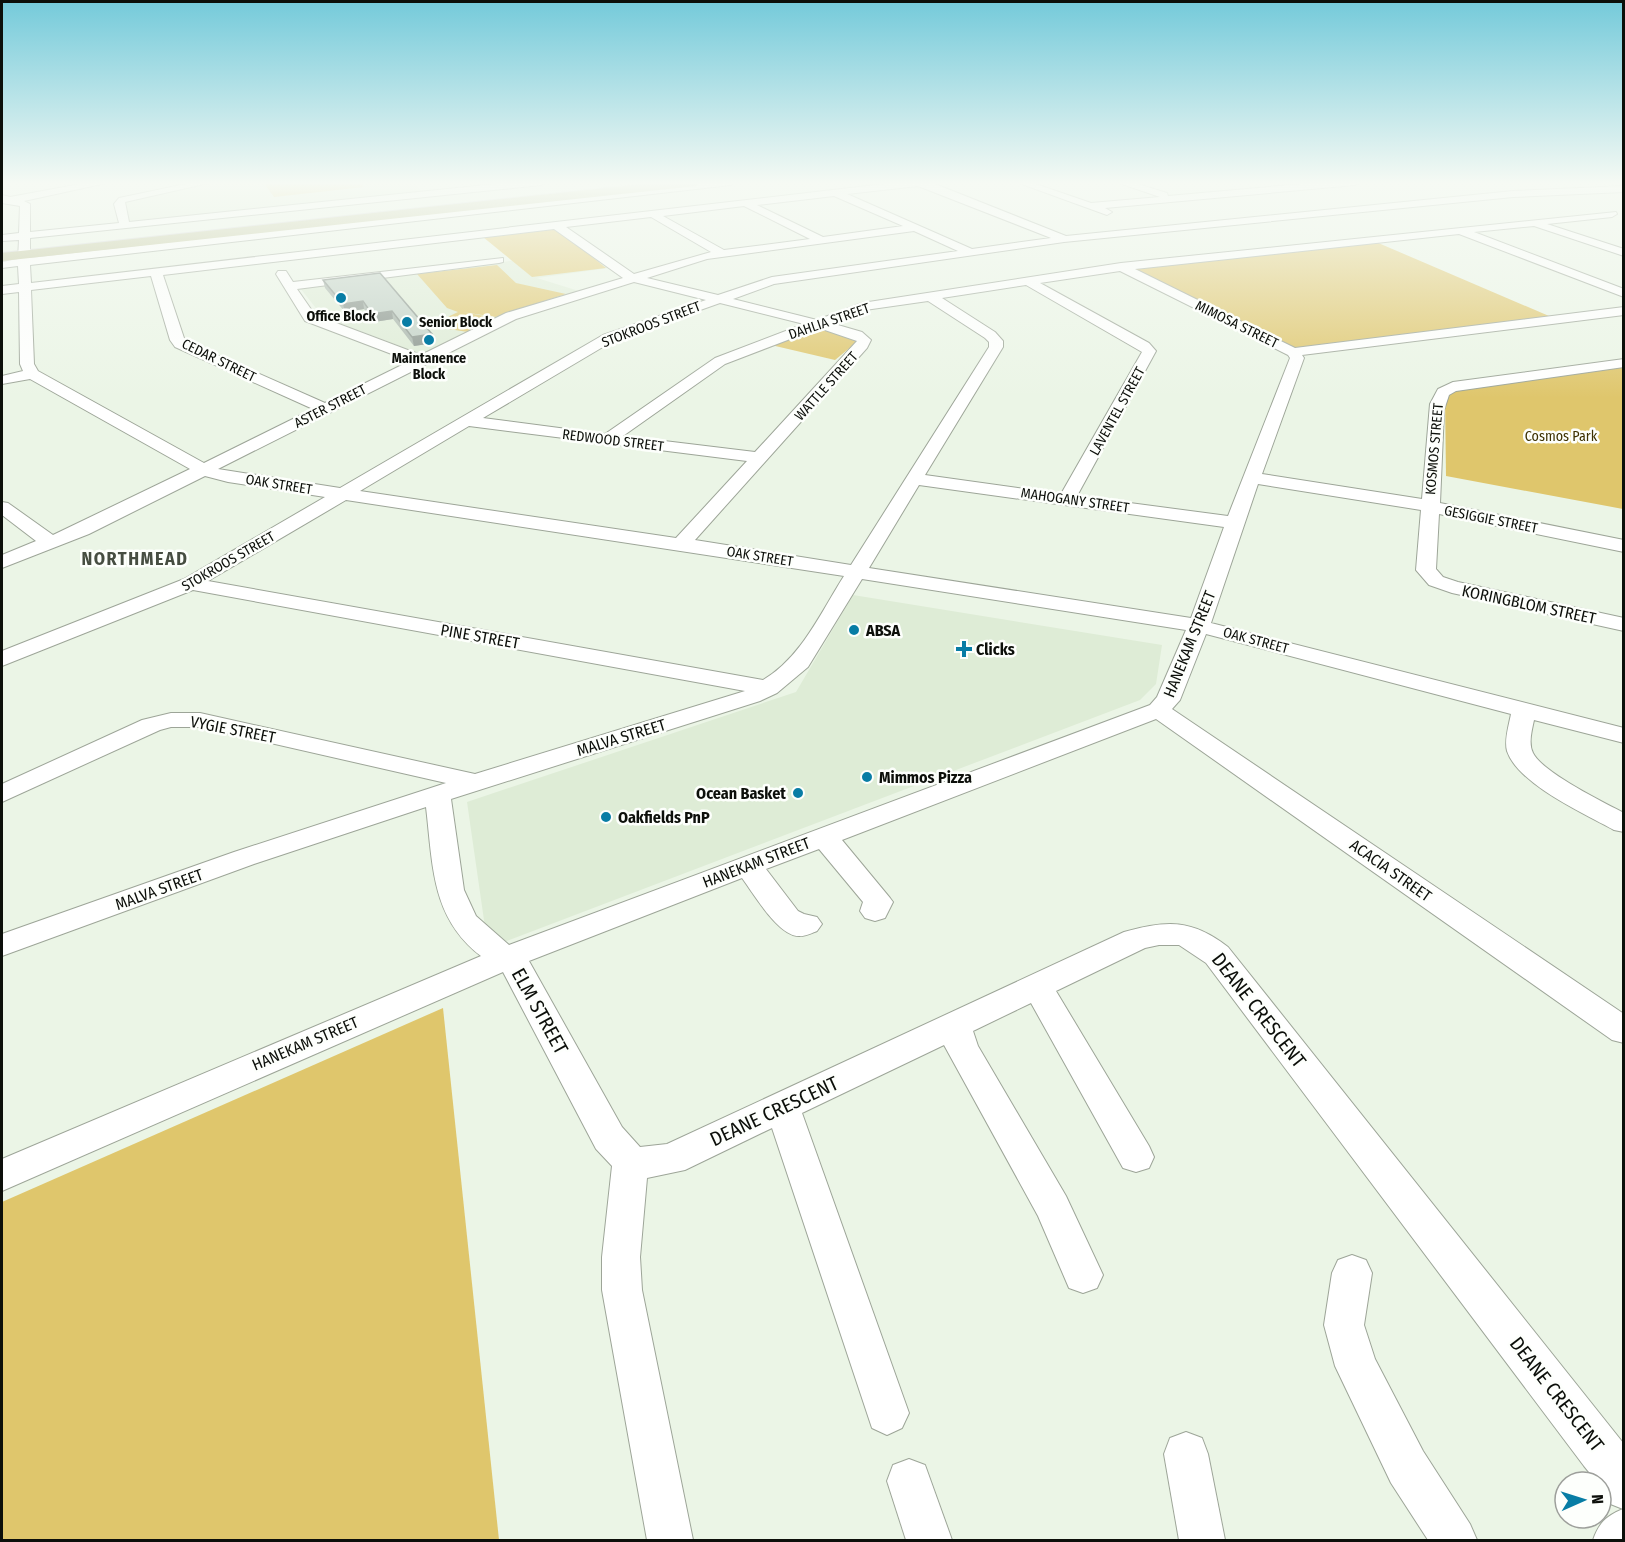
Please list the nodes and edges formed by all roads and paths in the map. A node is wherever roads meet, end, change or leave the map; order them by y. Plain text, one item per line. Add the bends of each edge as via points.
1 (42, 254) edge
2 (53, 254) edge
3 (314, 254) edge
4 (478, 254) edge
5 (598, 254) edge
6 (718, 254) edge
7 (958, 254) edge
8 (1237, 254) edge
9 (1521, 254) edge
10 (2, 256) edge
11 (24, 256) junction
12 (1101, 257) dead end
13 (272, 259) junction
14 (2, 265) edge
15 (1121, 267) junction
16 (156, 272) junction
17 (632, 278) junction
18 (1028, 281) junction
19 (289, 286) junction
20 (26, 287) junction
21 (2, 290) edge
22 (1623, 293) edge
23 (930, 296) junction
24 (718, 299) junction
25 (1623, 310) edge
26 (815, 323) junction
27 (1293, 352) junction
28 (420, 360) junction
29 (1623, 363) edge
30 (32, 374) junction
31 (2, 380) edge
32 (327, 408) junction
33 (466, 421) junction
34 (608, 439) junction
35 (760, 458) junction
36 (204, 470) junction
37 (1252, 478) junction
38 (915, 479) junction
39 (342, 494) junction
40 (1067, 498) junction
41 (1429, 506) junction
42 (2, 507) edge
43 (1235, 523) junction
44 (55, 542) junction
45 (681, 544) junction
46 (1623, 546) edge
47 (2, 562) edge
48 (856, 571) junction
49 (1436, 580) joint
50 (191, 583) junction
51 (1623, 625) edge
52 (1199, 626) junction
53 (2, 658) edge
54 (769, 688) junction
55 (1158, 710) junction
56 (1524, 710) junction
57 (1623, 736) edge
58 (476, 782) junction
59 (2, 794) edge
60 (437, 794) junction
61 (1623, 824) edge
62 (824, 837) junction
63 (747, 866) junction
64 (874, 911) dead end
65 (807, 924) dead end
66 (2, 945) edge
67 (508, 958) junction
68 (1038, 987) junction
69 (955, 1025) junction
70 (1623, 1031) edge
71 (783, 1109) junction
72 (620, 1148) junction
73 (1136, 1157) dead end
74 (2, 1175) edge
75 (1352, 1274) dead end
76 (1083, 1275) dead end
77 (887, 1413) dead end
78 (1186, 1454) dead end
79 (909, 1481) dead end
80 (1623, 1487) edge
81 (1623, 1532) edge
82 (670, 1540) edge
83 (929, 1540) edge
84 (1203, 1540) edge
85 (1455, 1540) edge
86 (1616, 1540) edge

1 - 11 main road
2 - 11 street
3 - 13 street
4 - 19 street
5 - 17 street, WATTLE STREET
6 - 17 street, ASTER STREET
7 - 24 street, STOKROOS STREET via 781,280
8 - 15 street, DAHLIA STREET
9 - 22 street
10 - 11 main road
11 - 14 street
11 - 20 street
12 - 15 street, MIMOSA STREET
13 - 16 street
13 - 19 street
15 - 18 street, DAHLIA STREET
15 - 27 street, MIMOSA STREET
16 - 20 street
16 - 32 street, CEDAR STREET via 180,344
17 - 24 street, WATTLE STREET
17 - 28 street, ASTER STREET via 506,318
18 - 23 street, DAHLIA STREET
18 - 40 street, LAVENTEL STREET via 1149,351
19 - 28 street via 314,320
20 - 21 street
20 - 30 street via 27,364
23 - 26 street, DAHLIA STREET via 862,307
23 - 38 street, MALVA STREET via 997,343
24 - 26 street, WATTLE STREET
24 - 33 street, STOKROOS STREET via 608,338
25 - 27 street
26 - 34 street, DAHLIA STREET via 720,362
26 - 35 street, WATTLE STREET via 860,336 864,344
27 - 37 street, HANEKAM STREET via 1297,358
28 - 32 street, ASTER STREET
29 - 41 street, KOSMOS STREET via 1444,390 1438,398
30 - 31 street
30 - 36 street, OAK STREET
32 - 36 street, ASTER STREET
33 - 34 street, REDWOOD STREET
33 - 39 street, STOKROOS STREET
34 - 35 street, REDWOOD STREET
35 - 45 street, WATTLE STREET
36 - 39 street, OAK STREET
36 - 44 street, ASTER STREET
37 - 41 street, GESIGGIE STREET
37 - 43 street, HANEKAM STREET
38 - 40 street, MAHOGANY STREET
38 - 48 street, MALVA STREET
39 - 45 street, OAK STREET
39 - 50 street, STOKROOS STREET
40 - 43 street, MAHOGANY STREET
41 - 46 street, GESIGGIE STREET
41 - 49 street, KOSMOS STREET via 1426,570
42 - 44 street
43 - 52 street, HANEKAM STREET
44 - 47 street, ASTER STREET
45 - 48 street, OAK STREET
48 - 52 street, OAK STREET
48 - 54 street, MALVA STREET via 800,662
49 - 51 street, KORINGBLOM STREET via 1464,590
50 - 53 street, STOKROOS STREET
50 - 54 street, PINE STREET
52 - 55 street, HANEKAM STREET via 1168,700
52 - 56 street, OAK STREET
54 - 58 street, MALVA STREET
55 - 62 street, HANEKAM STREET
55 - 70 street, ACACIA STREET
56 - 57 street, OAK STREET
56 - 61 street via 1519,746 1522,757 1568,792
58 - 59 street, VYGIE STREET via 186,719 151,725
58 - 60 street, MALVA STREET
60 - 66 street, MALVA STREET
60 - 67 street, ELM STREET via 450,890 456,906 474,933
62 - 63 street, HANEKAM STREET
62 - 64 street via 876,898
63 - 65 street via 788,918 799,926
63 - 67 street, HANEKAM STREET
67 - 72 street, ELM STREET via 524,978
67 - 74 street, HANEKAM STREET
68 - 69 street, DEANE CRESCENT
68 - 73 street
68 - 80 street, DEANE CRESCENT via 1135,940 1165,932 1194,938 1217,955 1600,1449
69 - 71 street, DEANE CRESCENT
69 - 76 street via 962,1048 1053,1208
71 - 72 street, DEANE CRESCENT via 672,1159 650,1163
71 - 77 street
72 - 82 street via 622,1290
75 - 85 street via 1344,1325 1356,1366 1407,1467
78 - 84 street
79 - 83 street
81 - 86 street

